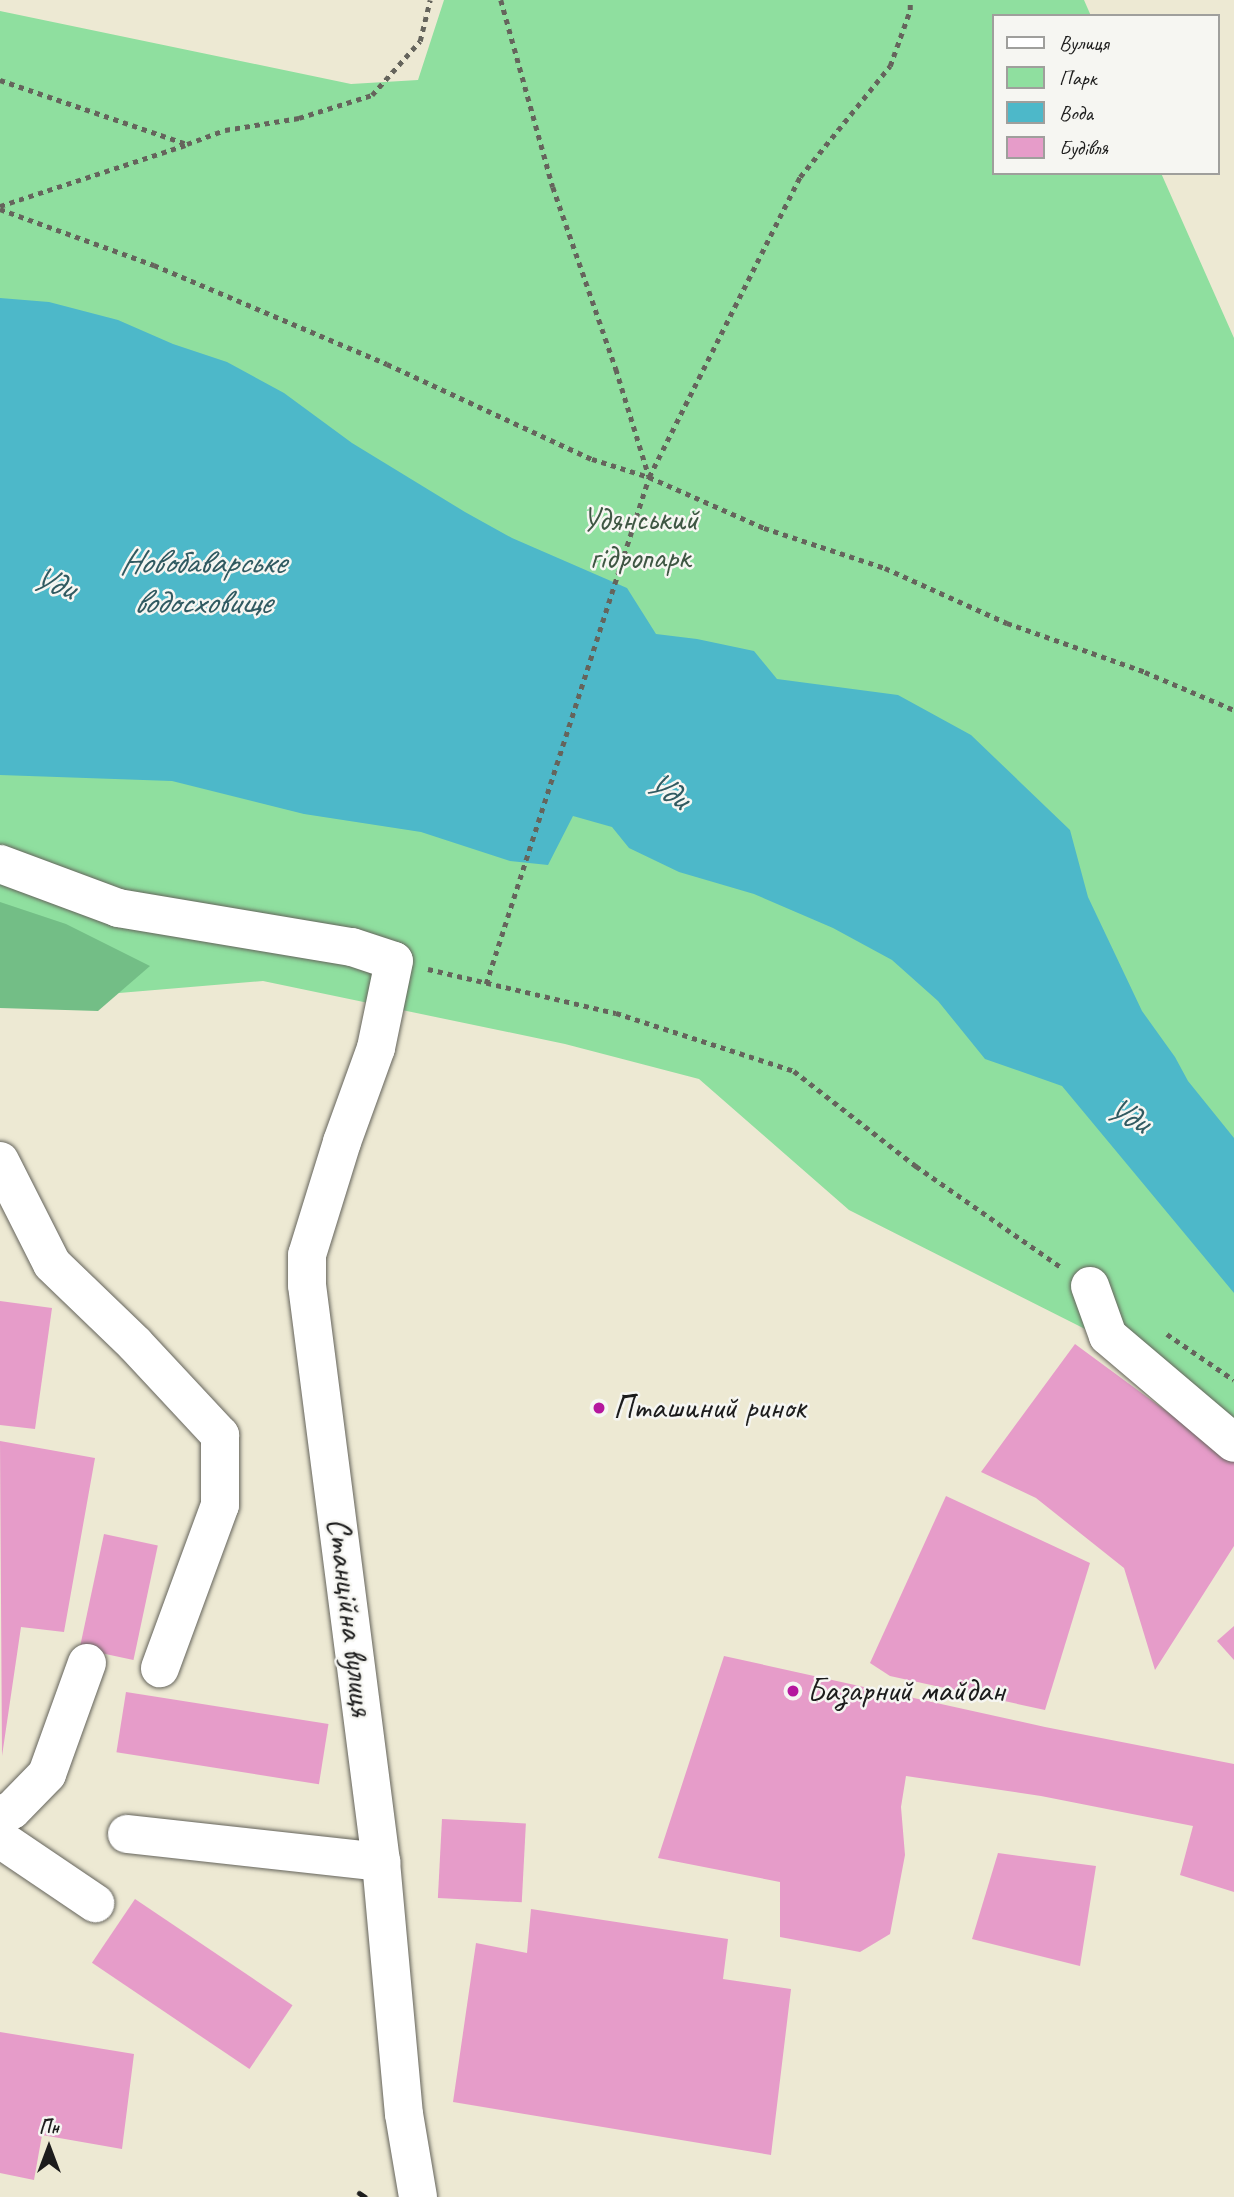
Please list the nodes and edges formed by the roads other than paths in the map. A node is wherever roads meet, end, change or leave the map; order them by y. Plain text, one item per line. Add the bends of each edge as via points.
1 (0, 864) edge
2 (0, 1161) edge
3 (1090, 1286) road end
4 (1234, 1443) edge
5 (87, 1663) dead end
6 (160, 1668) dead end
7 (0, 1815) edge
8 (127, 1834) dead end
9 (0, 1839) edge
10 (381, 1862) junction
11 (95, 1903) dead end
12 (418, 2197) edge

1 - 10 street, Станційна вулиця via 118,908 352,947 394,961 376,1048 307,1255 307,1285
2 - 6 street via 52,1264 220,1435 220,1505
3 - 4 street via 1108,1336
5 - 7 street via 47,1774 12,1810
8 - 10 street
9 - 11 street
10 - 12 street, Станційна вулиця via 404,2114

